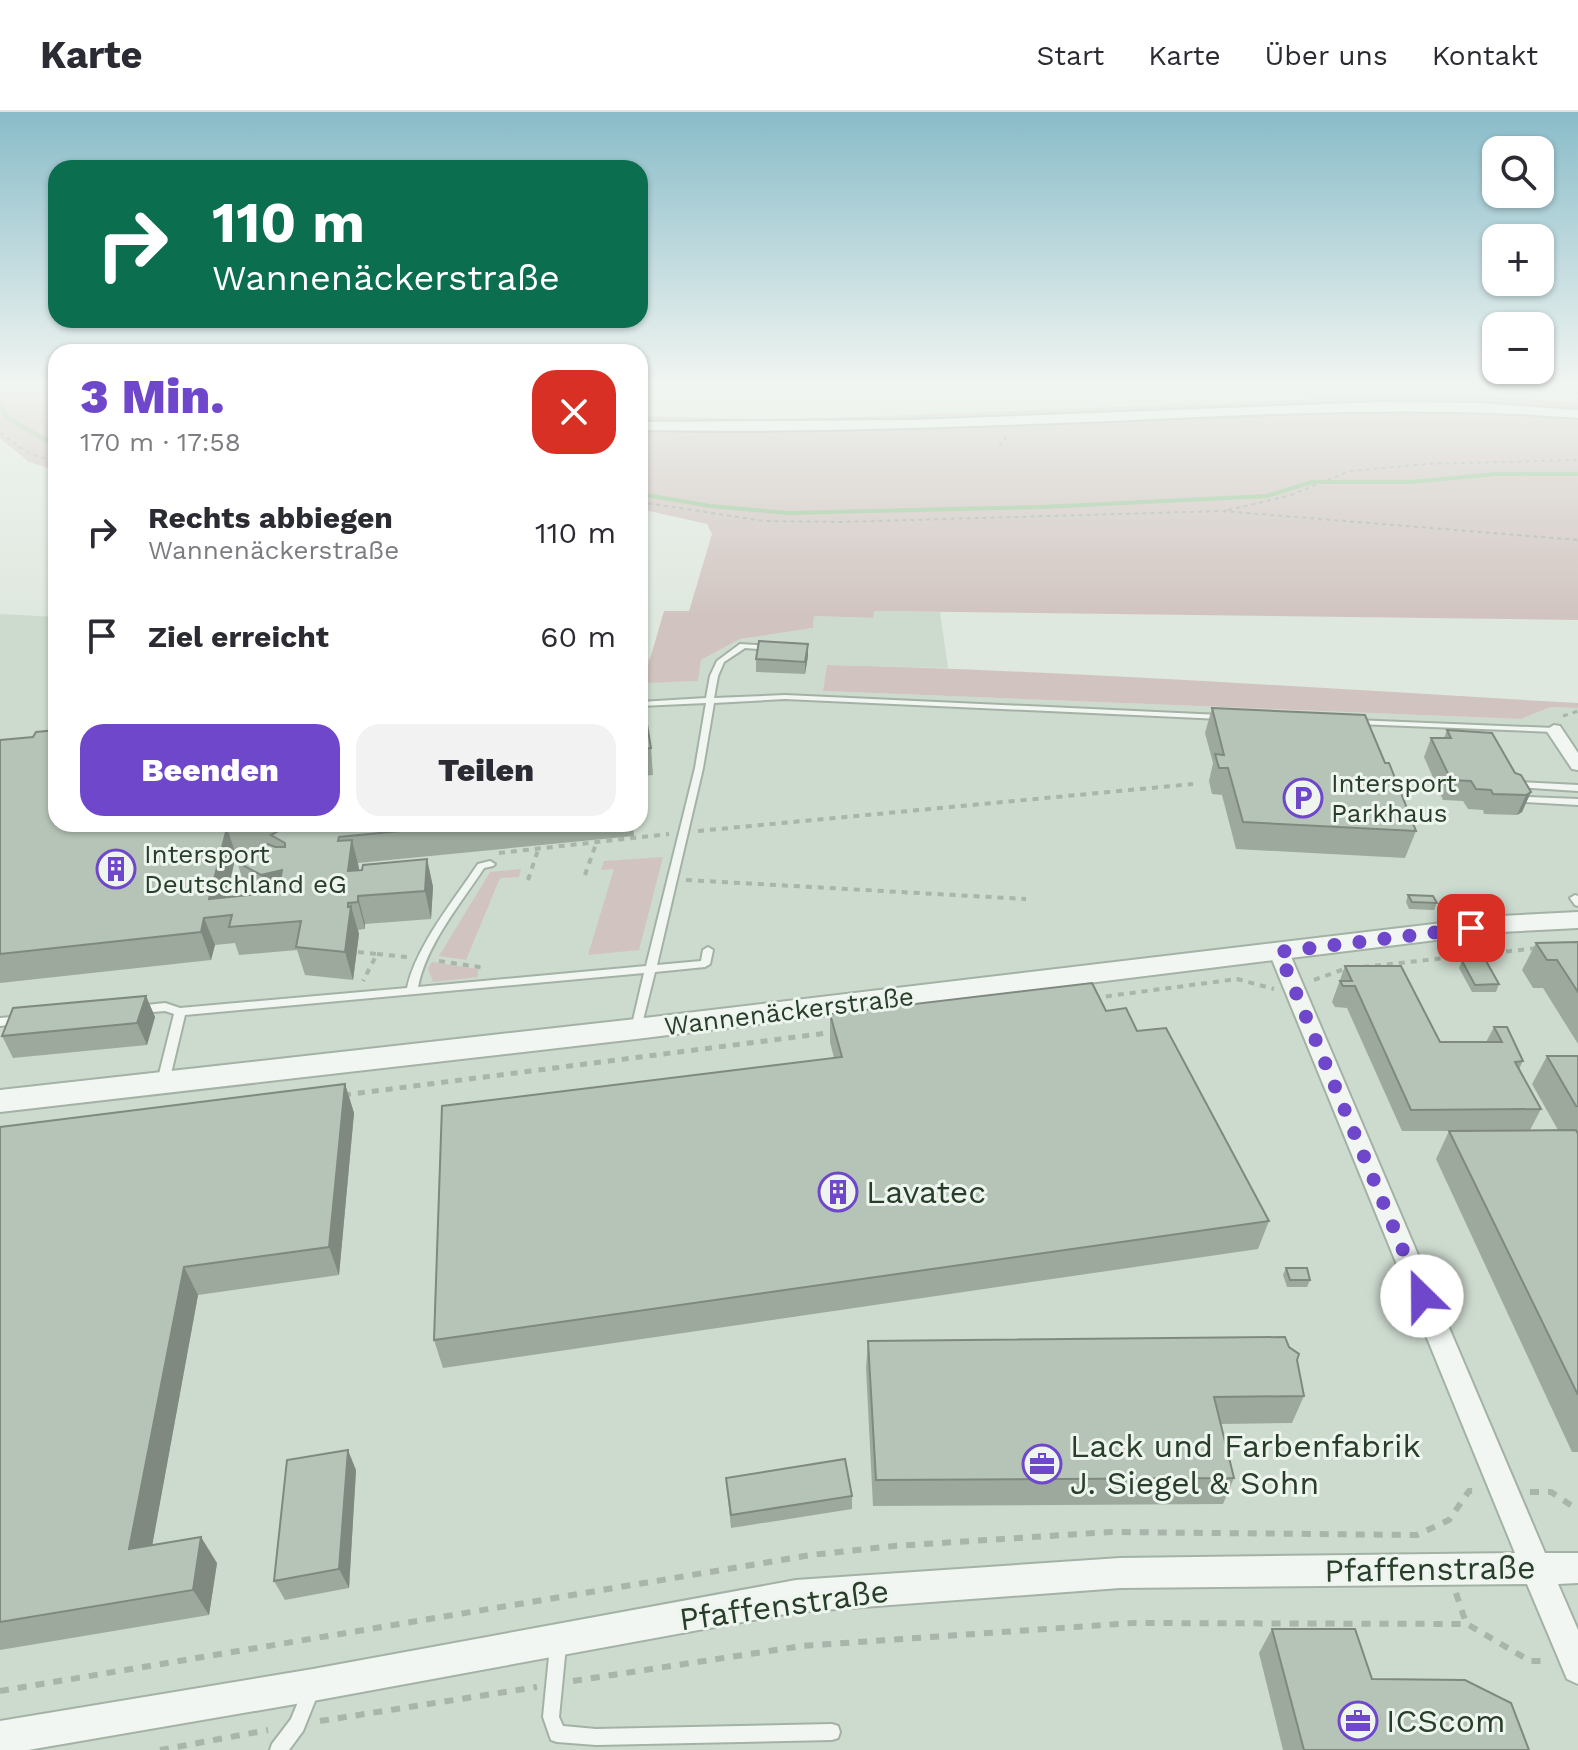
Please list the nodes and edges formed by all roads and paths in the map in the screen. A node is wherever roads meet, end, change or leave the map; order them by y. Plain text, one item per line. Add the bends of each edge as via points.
1 (1485, 462) edge
2 (648, 503) edge
3 (1222, 511) junction
4 (1578, 540) edge
5 (782, 648) edge
6 (710, 699) junction
7 (648, 703) edge
8 (1225, 717) edge
9 (1352, 722) edge
10 (1554, 730) joint
11 (1578, 765) edge
12 (1193, 784) dead end
13 (1518, 785) edge
14 (1578, 788) edge
15 (1528, 800) edge
16 (1578, 802) edge
17 (683, 833) junction
18 (597, 841) junction
19 (539, 847) junction
20 (504, 851) dead end
21 (490, 864) dead end
22 (585, 875) dead end
23 (672, 879) junction
24 (528, 880) dead end
25 (1026, 899) dead end
26 (1577, 907) edge
27 (1547, 947) edge
28 (708, 950) dead end
29 (358, 952) dead end
30 (1279, 952) junction
31 (377, 954) junction
32 (424, 958) junction
33 (650, 968) junction
34 (495, 969) dead end
35 (349, 982) dead end
36 (1292, 988) junction
37 (412, 990) junction
38 (1079, 1000) edge
39 (135, 1010) edge
40 (180, 1012) junction
41 (30, 1019) edge
42 (0, 1022) edge
43 (636, 1029) junction
44 (842, 1031) edge
45 (163, 1082) junction
46 (337, 1096) edge
47 (0, 1101) edge
48 (1536, 1568) junction
49 (1578, 1568) edge
50 (558, 1640) junction
51 (1576, 1664) edge
52 (555, 1684) junction
53 (313, 1685) junction
54 (297, 1725) junction
55 (832, 1732) dead end
56 (0, 1738) edge
57 (160, 1750) edge
58 (278, 1750) edge

1 - 3 path via 1344,473 1317,486
2 - 3 path via 764,521 825,522
3 - 4 path
5 - 6 lane via 743,646 721,661
6 - 7 lane
6 - 8 lane via 785,697
6 - 17 lane
9 - 10 lane
10 - 11 street
12 - 17 path
13 - 14 lane
15 - 16 lane
17 - 18 path
17 - 23 lane
18 - 19 path
18 - 22 path
19 - 20 path
19 - 24 path
21 - 32 lane via 481,866
23 - 25 path
23 - 33 lane
26 - 30 street, Wannenäckerstraße via 1501,924
27 - 36 path via 1339,969
28 - 33 lane via 705,964
29 - 31 path
30 - 36 street
30 - 43 street, Wannenäckerstraße
31 - 32 path
31 - 35 path via 364,980
32 - 34 path
32 - 37 lane
33 - 37 lane
33 - 43 lane
36 - 38 path via 1265,989 1237,979
36 - 48 street
37 - 40 lane
39 - 40 lane via 165,1007
40 - 45 lane
41 - 42 lane
43 - 45 street, Wannenäckerstraße
44 - 46 path
45 - 47 street, Wannenäckerstraße
48 - 49 street, Pfaffenstraße
48 - 50 street, Pfaffenstraße via 1120,1573 812,1595
48 - 51 street
50 - 52 lane
50 - 53 street, Pfaffenstraße
51 - 52 path via 1530,1661 1467,1624 1133,1623 802,1646
52 - 54 path
52 - 55 lane via 551,1717 557,1734
53 - 54 lane
53 - 56 street, Pfaffenstraße
54 - 57 path
54 - 58 lane

